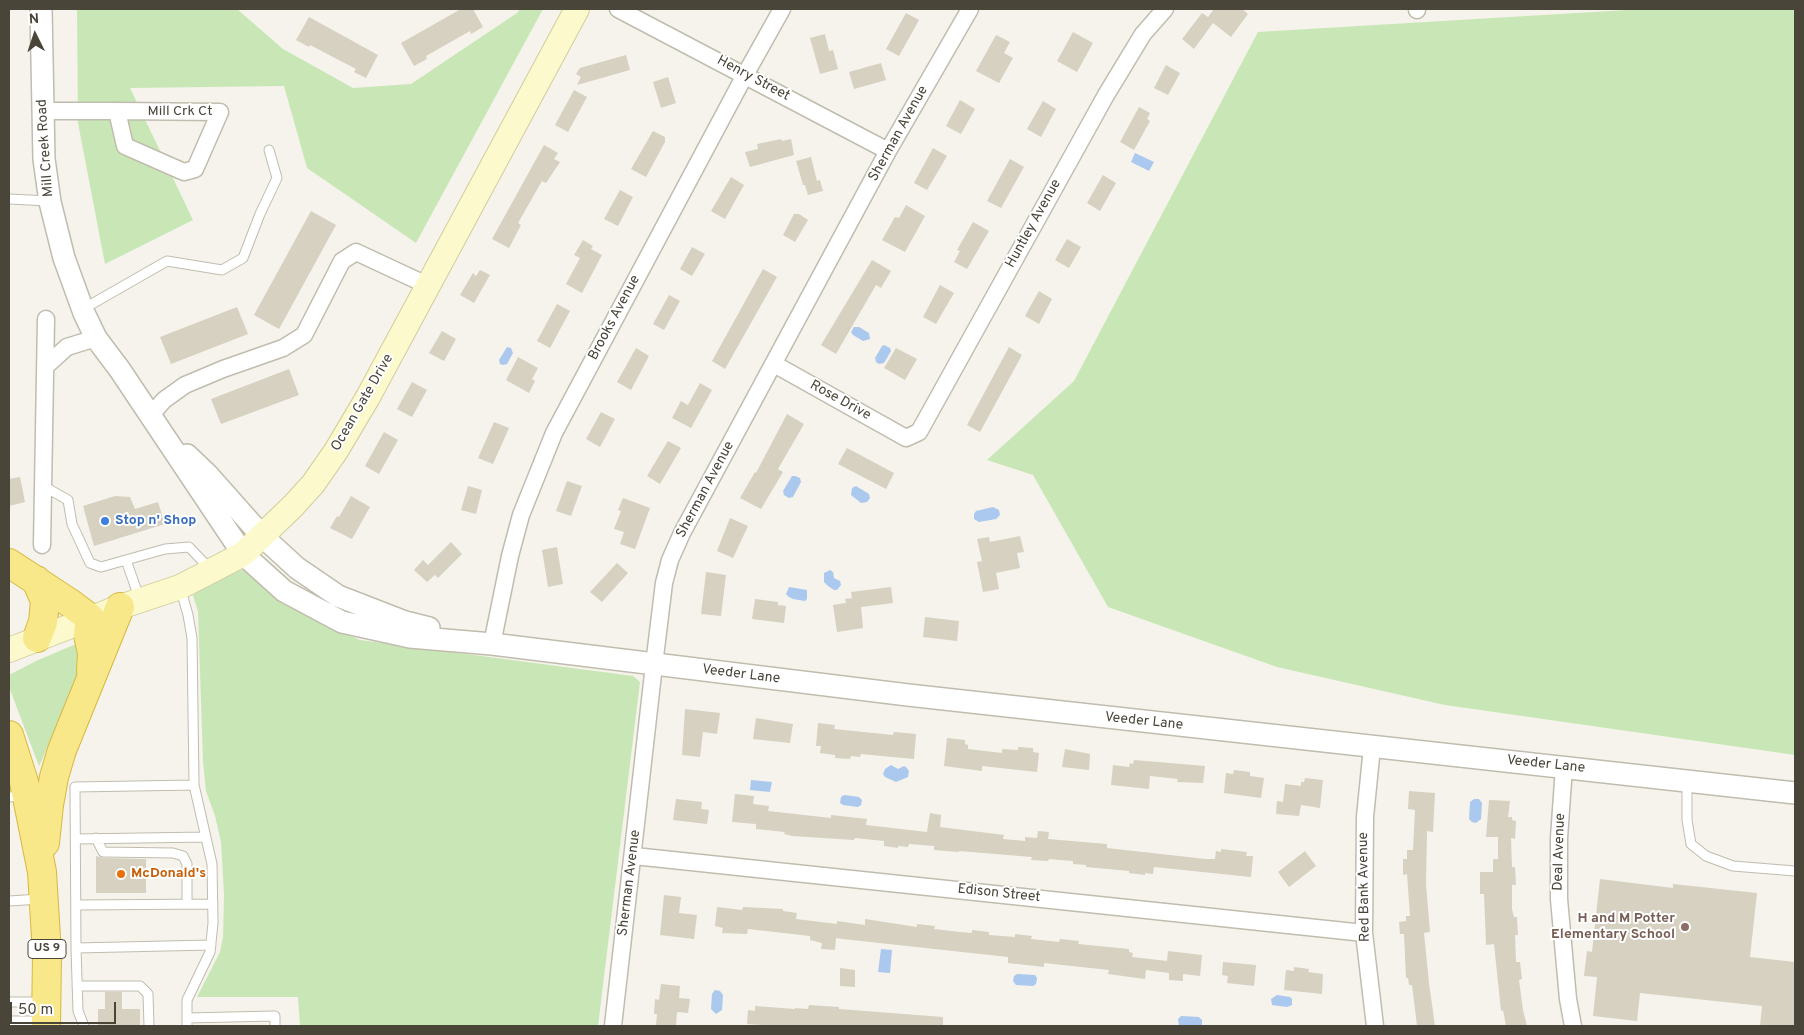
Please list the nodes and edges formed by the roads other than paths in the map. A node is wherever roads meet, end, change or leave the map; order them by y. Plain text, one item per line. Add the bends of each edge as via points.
1 (41, 9) edge
2 (577, 9) edge
3 (618, 9) edge
4 (782, 9) edge
5 (970, 9) edge
6 (1165, 9) edge
7 (745, 75) junction
8 (42, 111) junction
9 (116, 111) junction
10 (269, 150) dead end
11 (888, 151) junction
12 (9, 199) edge
13 (50, 200) junction
14 (429, 286) junction
15 (83, 309) junction
16 (46, 319) dead end
17 (96, 338) junction
18 (774, 364) junction
19 (46, 366) junction
20 (154, 421) junction
21 (906, 438) joint
22 (44, 486) junction
23 (262, 536) junction
24 (42, 545) dead end
25 (243, 554) junction
26 (126, 560) junction
27 (9, 563) edge
28 (212, 571) junction
29 (36, 580) junction
30 (180, 587) junction
31 (130, 604) junction
32 (90, 618) junction
33 (38, 638) junction
34 (492, 644) junction
35 (9, 650) edge
36 (654, 665) junction
37 (91, 677) junction
38 (9, 735) edge
39 (1372, 747) junction
40 (1564, 767) junction
41 (1687, 781) junction
42 (194, 785) junction
43 (1795, 793) edge
44 (18, 796) edge
45 (206, 837) junction
46 (96, 838) junction
47 (76, 839) junction
48 (634, 856) junction
49 (1795, 871) edge
50 (42, 872) junction
51 (44, 899) junction
52 (9, 900) edge
53 (187, 904) junction
54 (213, 904) junction
55 (76, 905) junction
56 (1364, 933) junction
57 (211, 945) junction
58 (76, 948) junction
59 (77, 986) junction
60 (9, 1002) edge
61 (46, 1017) edge
62 (9, 1021) edge
63 (187, 1022) edge
64 (84, 1026) edge
65 (149, 1026) edge
66 (275, 1026) edge
67 (613, 1026) edge
68 (1375, 1026) edge
69 (1573, 1026) edge

1 - 8 street, Mill Creek Road
2 - 14 main road, Ocean Gate Drive
3 - 7 street, Henry Street
4 - 7 street, Brooks Avenue
5 - 11 street, Sherman Avenue
6 - 21 street, Huntley Avenue via 1144,34 1106,95 919,432
7 - 11 street, Henry Street
7 - 34 street, Brooks Avenue via 554,433 520,515
8 - 9 street, Mill Crk Ct
8 - 13 street, Mill Creek Road
9 - 9 street, Mill Crk Ct via 135,111 220,112 195,169 184,172 125,146
10 - 15 lane via 277,178 243,258 222,270 166,261
11 - 18 street, Sherman Avenue
12 - 13 lane
13 - 15 street, Mill Creek Road via 64,258
14 - 20 street via 356,252 342,261 304,335 283,348 184,385 164,400
14 - 23 main road, Ocean Gate Drive via 336,451 313,484
15 - 17 street, Mill Creek Road
16 - 19 street
17 - 19 street via 67,347
17 - 20 street, Mill Creek Road
18 - 21 street, Rose Drive
18 - 36 street, Sherman Avenue via 670,560
19 - 22 street
20 - 23 street, Mill Creek Road
20 - 25 street, Mill Creek Road
22 - 24 street
22 - 26 lane via 68,500 72,524 90,563 101,567
23 - 25 main road, Ocean Gate Drive
23 - 34 street, Veeder Lane via 297,568 338,596 405,622
25 - 28 main road, Ocean Gate Drive
25 - 34 street, Veeder Lane via 284,591 342,622 410,637
26 - 28 lane via 165,549 189,547
26 - 31 lane
27 - 29 highway
28 - 30 main road, Ocean Gate Drive
29 - 32 highway
29 - 33 highway via 45,601
30 - 31 main road, Ocean Gate Drive
30 - 42 lane via 192,638
31 - 32 main road, Ocean Gate Drive
31 - 37 highway
32 - 33 main road, Ocean Gate Drive
32 - 37 highway
33 - 35 main road, Ocean Gate Drive
34 - 36 street, Veeder Lane
36 - 39 street, Veeder Lane
36 - 48 street, Sherman Avenue
37 - 50 highway via 54,777
38 - 44 highway, US 9
39 - 40 street, Veeder Lane
39 - 56 street, Red Bank Avenue via 1365,817
40 - 41 street, Veeder Lane
40 - 69 street, Deal Avenue via 1559,899
41 - 43 street, Veeder Lane
41 - 49 lane via 1691,844 1706,856 1733,866
42 - 45 lane
42 - 47 lane via 74,787
44 - 50 highway, US 9
45 - 46 lane
45 - 54 lane via 212,864
46 - 47 lane
46 - 53 lane via 103,852 183,856 187,864
47 - 55 lane
48 - 56 street, Edison Street
48 - 67 street, Sherman Avenue
50 - 51 highway, US 9
51 - 52 lane
51 - 61 highway, US 9
53 - 54 lane
53 - 55 lane
54 - 57 lane
55 - 58 lane
56 - 68 street, Red Bank Avenue
57 - 58 lane
57 - 63 lane via 187,1000
58 - 59 lane
59 - 64 lane via 78,1011
59 - 65 lane via 140,986 148,994
60 - 61 lane
61 - 62 lane
63 - 66 lane via 275,1016

